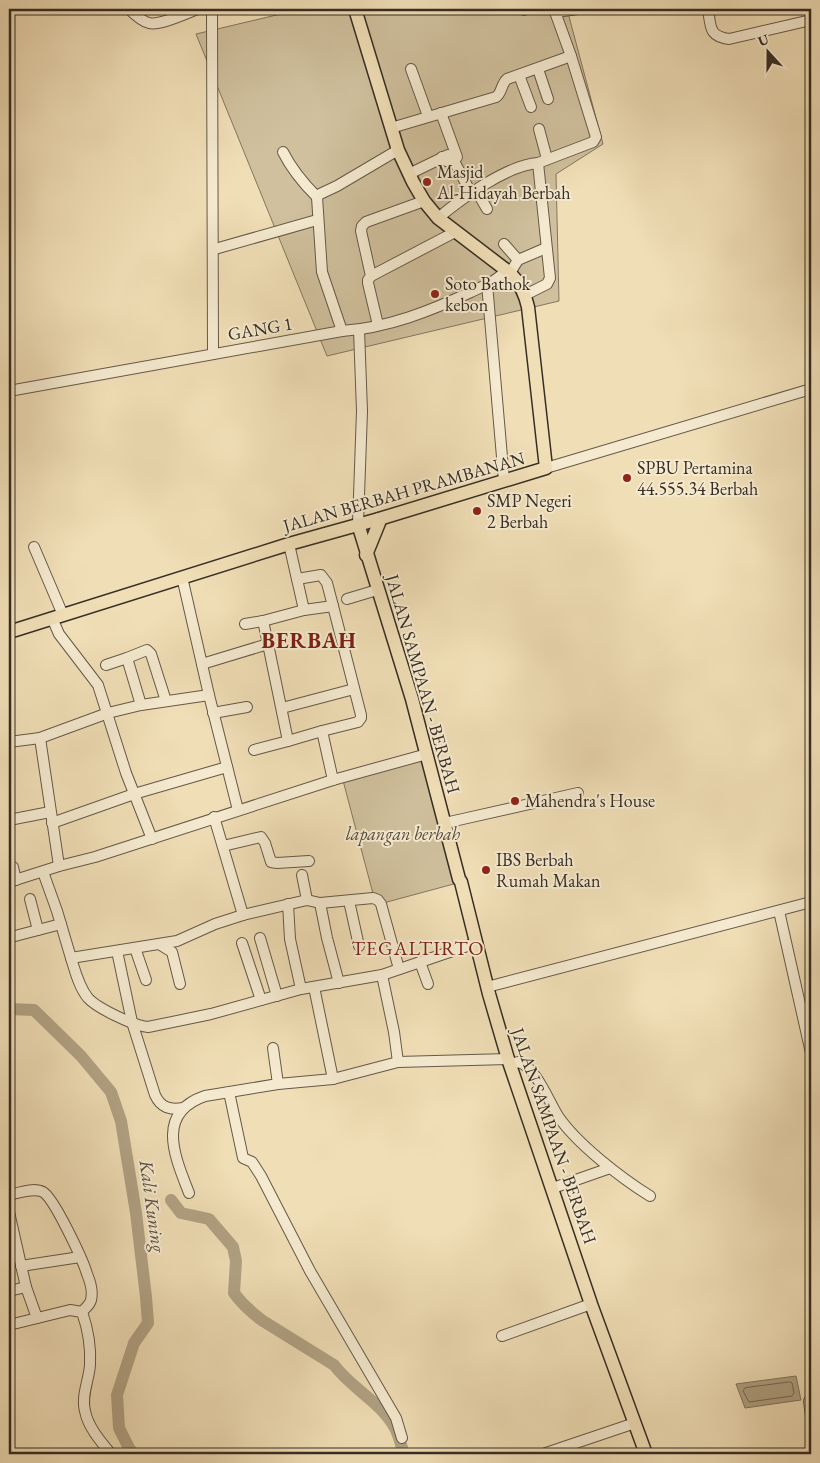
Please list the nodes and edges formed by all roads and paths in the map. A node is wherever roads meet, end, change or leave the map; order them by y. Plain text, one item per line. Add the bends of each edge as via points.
1 (129, 9) edge
2 (198, 9) edge
3 (212, 9) edge
4 (356, 9) edge
5 (578, 9) edge
6 (708, 9) edge
7 (186, 10) edge
8 (555, 10) edge
9 (811, 20) edge
10 (571, 56) junction
11 (538, 68) junction
12 (411, 69) dead end
13 (519, 75) junction
14 (548, 99) dead end
15 (531, 107) dead end
16 (441, 113) junction
17 (428, 116) junction
18 (391, 128) junction
19 (539, 129) dead end
20 (398, 150) junction
21 (283, 152) dead end
22 (454, 156) junction
23 (542, 161) junction
24 (409, 174) junction
25 (473, 191) junction
26 (317, 197) junction
27 (424, 201) junction
28 (488, 210) dead end
29 (438, 218) junction
30 (318, 220) junction
31 (455, 232) junction
32 (504, 244) dead end
33 (546, 248) junction
34 (215, 250) dead end
35 (518, 260) junction
36 (508, 271) junction
37 (371, 276) junction
38 (487, 284) junction
39 (525, 295) junction
40 (378, 325) junction
41 (359, 330) junction
42 (342, 331) junction
43 (214, 354) junction
44 (811, 389) edge
45 (9, 391) edge
46 (546, 468) junction
47 (504, 480) junction
48 (378, 519) junction
49 (358, 524) junction
50 (289, 544) junction
51 (34, 547) dead end
52 (366, 556) junction
53 (182, 577) junction
54 (297, 579) junction
55 (377, 590) junction
56 (347, 599) dead end
57 (333, 606) junction
58 (304, 610) junction
59 (58, 616) junction
60 (263, 622) junction
61 (244, 624) dead end
62 (9, 632) edge
63 (268, 644) junction
64 (127, 658) junction
65 (202, 664) junction
66 (106, 665) dead end
67 (354, 689) junction
68 (209, 696) junction
69 (166, 701) junction
70 (141, 705) junction
71 (247, 706) dead end
72 (282, 708) junction
73 (108, 713) junction
74 (213, 713) junction
75 (322, 731) junction
76 (40, 738) junction
77 (288, 741) junction
78 (9, 742) edge
79 (254, 750) dead end
80 (427, 754) junction
81 (227, 767) junction
82 (333, 780) junction
83 (578, 793) dead end
84 (134, 794) junction
85 (238, 810) junction
86 (50, 812) junction
87 (214, 817) junction
88 (9, 820) edge
89 (52, 823) junction
90 (445, 823) junction
91 (152, 838) junction
92 (223, 846) junction
93 (309, 861) dead end
94 (59, 866) junction
95 (13, 867) dead end
96 (43, 872) junction
97 (302, 875) dead end
98 (12, 881) edge
99 (30, 899) dead end
100 (307, 900) junction
101 (349, 901) junction
102 (811, 902) edge
103 (320, 903) junction
104 (288, 904) junction
105 (779, 911) junction
106 (243, 915) junction
107 (62, 924) junction
108 (38, 930) junction
109 (15, 936) dead end
110 (260, 938) dead end
111 (476, 943) junction
112 (159, 944) junction
113 (242, 944) dead end
114 (359, 946) dead end
115 (135, 948) junction
116 (117, 951) junction
117 (71, 958) junction
118 (420, 962) junction
119 (399, 969) junction
120 (382, 975) junction
121 (146, 980) dead end
122 (339, 983) junction
123 (180, 984) dead end
124 (428, 984) dead end
125 (314, 987) junction
126 (487, 987) junction
127 (302, 989) junction
128 (277, 996) junction
129 (261, 1000) junction
130 (132, 1022) junction
131 (273, 1048) dead end
132 (811, 1053) edge
133 (398, 1062) junction
134 (509, 1062) junction
135 (333, 1079) junction
136 (278, 1084) junction
137 (228, 1092) junction
138 (183, 1108) junction
139 (610, 1168) junction
140 (553, 1188) junction
141 (189, 1193) dead end
142 (9, 1195) edge
143 (650, 1196) dead end
144 (9, 1212) edge
145 (80, 1258) junction
146 (21, 1266) junction
147 (26, 1288) junction
148 (9, 1291) edge
149 (591, 1304) junction
150 (82, 1312) junction
151 (37, 1318) junction
152 (9, 1325) edge
153 (502, 1336) dead end
154 (811, 1398) edge
155 (811, 1416) edge
156 (635, 1423) junction
157 (402, 1438) dead end
158 (111, 1454) edge
159 (543, 1454) edge
160 (646, 1454) edge

1 - 7 street via 150,23
2 - 7 street
3 - 43 street
4 - 18 main road
5 - 8 street
6 - 9 street via 712,32 718,38 729,39
8 - 10 street
10 - 11 street
10 - 23 street via 595,140
11 - 13 street
11 - 14 street
12 - 17 street
13 - 15 street
13 - 16 street via 507,79 496,97
16 - 17 street
16 - 22 street
17 - 18 street
18 - 20 main road
19 - 23 street
20 - 24 main road
20 - 26 street
21 - 26 street via 302,182
22 - 24 street via 442,157
22 - 25 street
23 - 25 street via 518,167
23 - 33 street
24 - 27 main road
25 - 28 street
25 - 29 street
26 - 30 street
27 - 29 main road
27 - 37 street via 362,226
29 - 31 main road
30 - 34 street
30 - 42 street via 322,272
31 - 36 main road
31 - 37 street
32 - 35 street
33 - 35 street
33 - 39 street via 549,282
35 - 36 street
36 - 38 street, GANG 1
36 - 39 main road
37 - 40 street via 368,283
38 - 40 street, GANG 1 via 439,307
38 - 47 street
39 - 46 main road
40 - 41 street, GANG 1
41 - 42 street, GANG 1
41 - 49 street via 362,411
42 - 43 street, GANG 1
43 - 45 street, GANG 1
44 - 46 street, JALAN BERBAH PRAMBANAN
46 - 47 main road, JALAN BERBAH PRAMBANAN
47 - 48 main road, JALAN BERBAH PRAMBANAN
48 - 49 main road, JALAN BERBAH PRAMBANAN
48 - 52 main road
49 - 50 main road, JALAN BERBAH PRAMBANAN
49 - 52 main road, JALAN SAMPAAN - BERBAH
50 - 53 main road, JALAN BERBAH PRAMBANAN
50 - 54 street
51 - 59 street
52 - 55 main road, JALAN SAMPAAN - BERBAH
53 - 59 main road, JALAN BERBAH PRAMBANAN
53 - 65 street
54 - 57 street via 321,575 327,583
54 - 58 street
55 - 56 street
55 - 80 main road, JALAN SAMPAAN - BERBAH
57 - 58 street
57 - 67 street
58 - 60 street
59 - 62 main road, JALAN BERBAH PRAMBANAN
59 - 73 street via 60,634 98,685
60 - 61 street
60 - 63 street
63 - 65 street
63 - 72 street
64 - 66 street
64 - 69 street via 149,651
64 - 70 street
65 - 68 street
67 - 72 street
67 - 75 street via 361,712 360,720
68 - 69 street
68 - 74 street
69 - 70 street
70 - 73 street
71 - 74 street
72 - 77 street
73 - 76 street
73 - 84 street
74 - 81 street
75 - 77 street
75 - 82 street
76 - 78 street
76 - 86 street
77 - 79 street
80 - 82 street
80 - 90 main road, JALAN SAMPAAN - BERBAH
81 - 84 street
81 - 85 street
82 - 85 street
83 - 90 street
84 - 89 street
84 - 91 street
85 - 87 street
86 - 88 street
86 - 89 street
87 - 91 street
87 - 92 street
89 - 94 street
90 - 111 main road, JALAN SAMPAAN - BERBAH
91 - 94 street
92 - 93 street via 261,837 271,862
92 - 106 street
94 - 96 street
95 - 98 street
96 - 98 street
96 - 107 street
97 - 100 street
99 - 108 street
100 - 103 street
100 - 104 street
101 - 103 street
101 - 114 street
101 - 119 street via 373,898 381,904
102 - 105 street
103 - 122 street
104 - 106 street
104 - 127 street via 290,939
105 - 126 street
105 - 132 street
106 - 112 street via 188,938
107 - 108 street
107 - 117 street
108 - 109 street
110 - 128 street
111 - 118 street
111 - 126 main road, JALAN SAMPAAN - BERBAH
112 - 115 street
112 - 123 street via 172,952
113 - 129 street
115 - 116 street
115 - 121 street
116 - 117 street
116 - 130 street
117 - 130 street via 88,998
118 - 119 street
118 - 124 street
119 - 120 street
120 - 122 street
120 - 133 street
122 - 125 street
125 - 127 street
125 - 135 street
126 - 134 main road, JALAN SAMPAAN - BERBAH
127 - 128 street
128 - 129 street
129 - 130 street via 168,1024 148,1027
130 - 138 street via 158,1102 164,1107
131 - 136 street
133 - 134 street
133 - 135 street
134 - 139 street via 527,1066 564,1125
134 - 140 main road, JALAN SAMPAAN - BERBAH
135 - 136 street
136 - 137 street
137 - 138 street via 195,1099
137 - 157 street via 243,1158 252,1162 261,1176 310,1271 396,1418
138 - 141 street via 172,1129
139 - 140 street
139 - 143 street
140 - 149 main road, JALAN SAMPAAN - BERBAH
142 - 145 street via 43,1192
144 - 146 street
145 - 146 street
145 - 150 street via 92,1298
146 - 147 street
147 - 148 street
147 - 151 street
149 - 153 street
149 - 156 main road, JALAN SAMPAAN - BERBAH
150 - 151 street via 70,1310
150 - 158 street via 88,1329 90,1365 84,1411
151 - 152 street
154 - 155 street
156 - 159 street
156 - 160 main road, JALAN SAMPAAN - BERBAH

